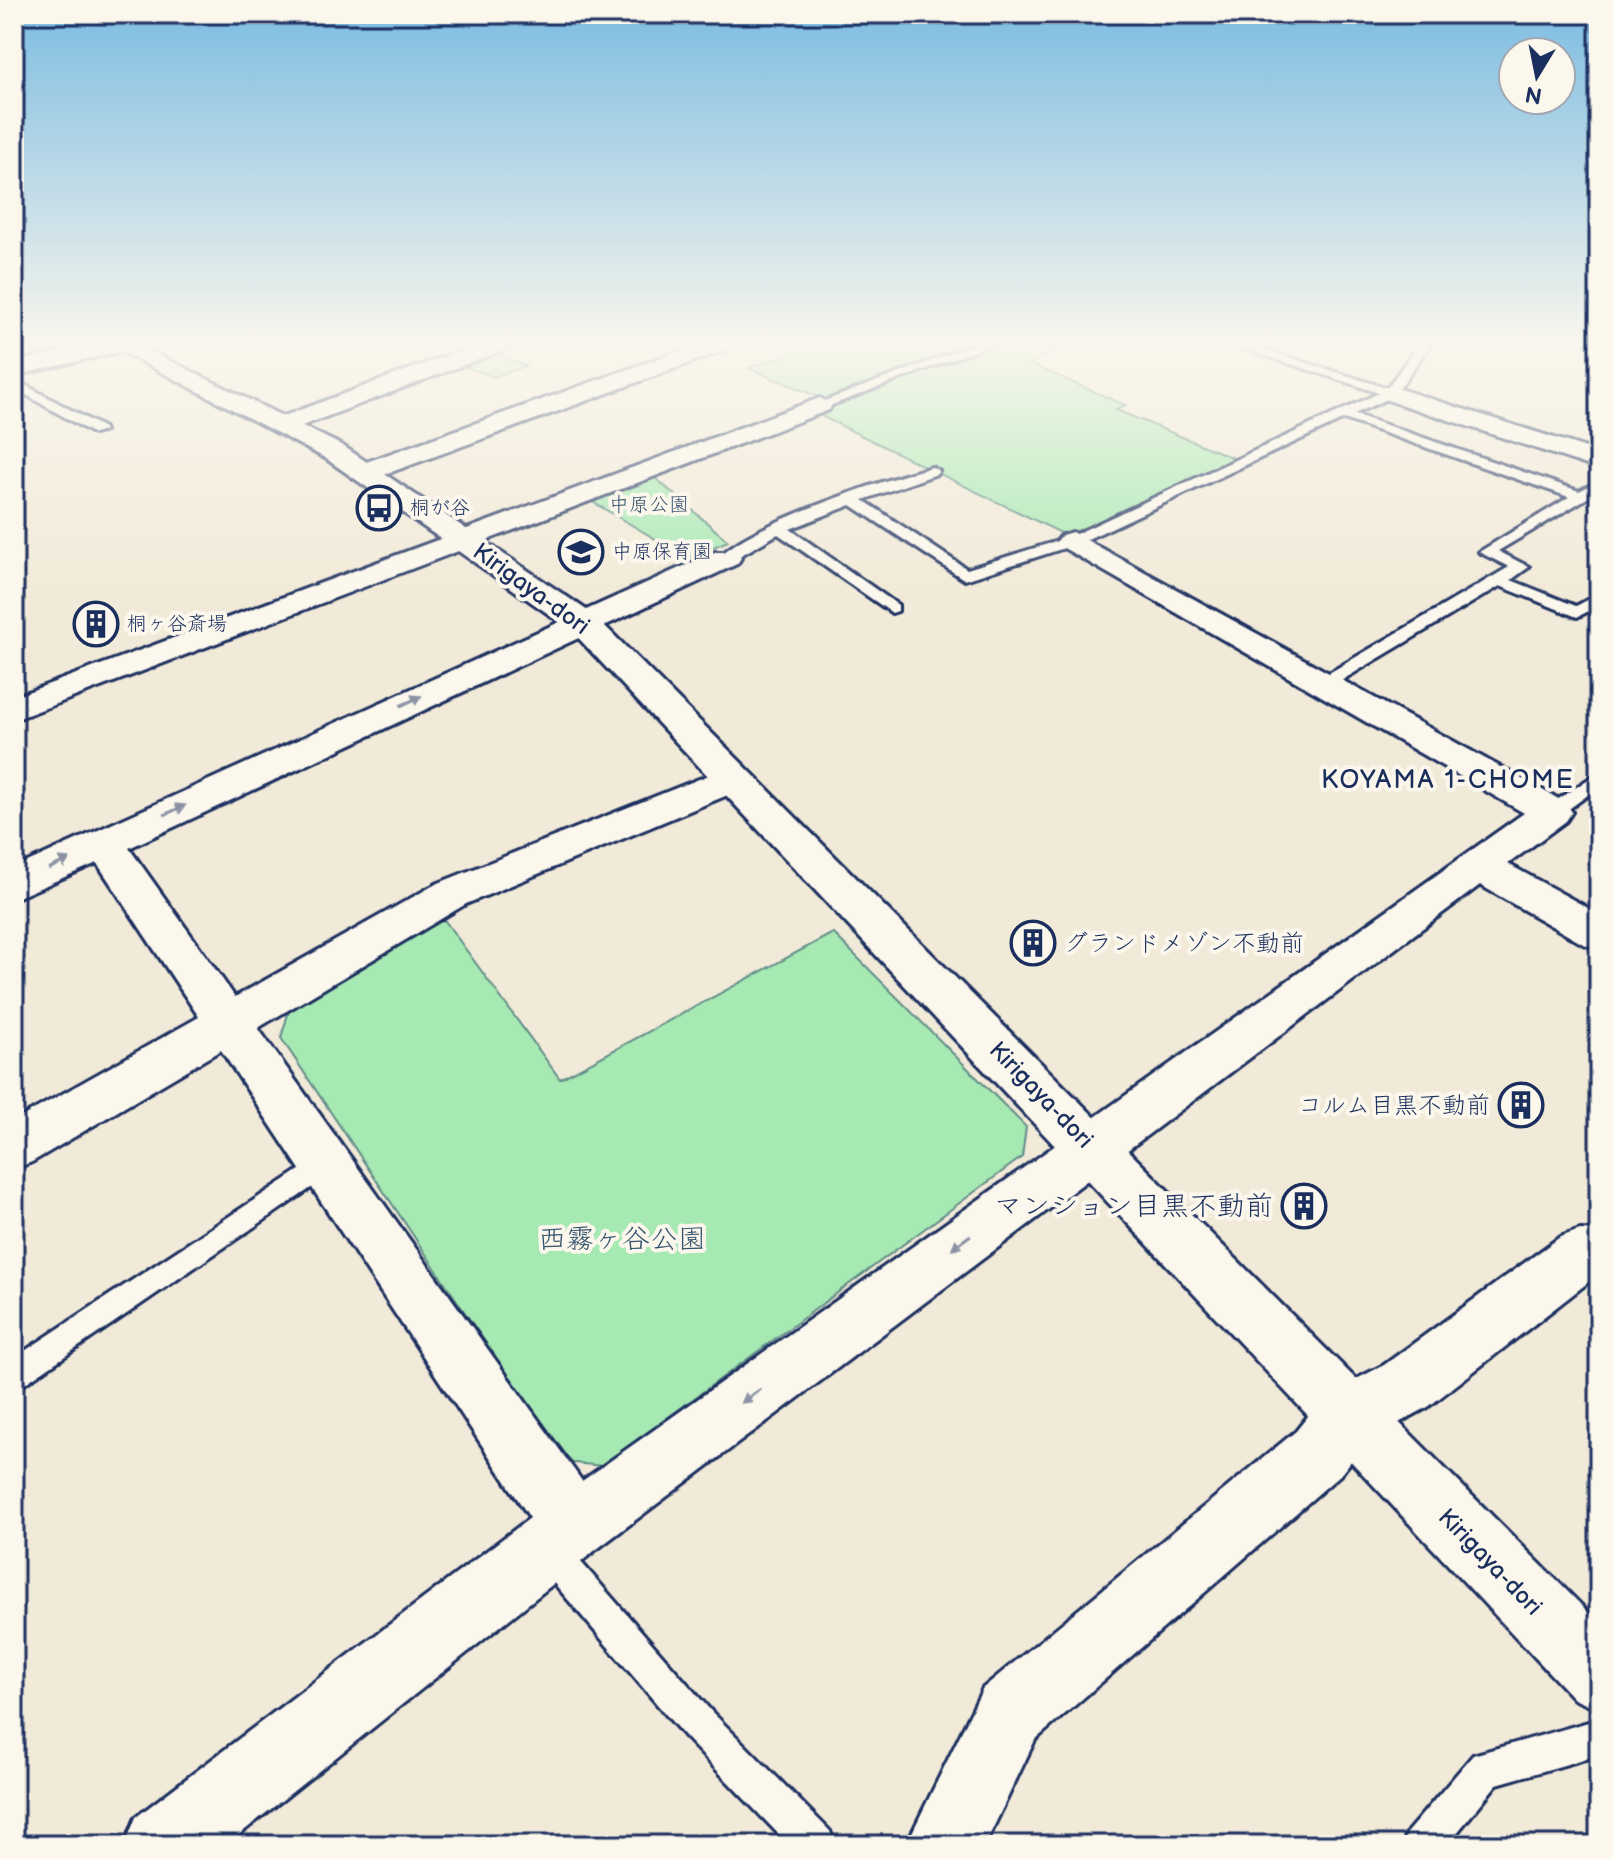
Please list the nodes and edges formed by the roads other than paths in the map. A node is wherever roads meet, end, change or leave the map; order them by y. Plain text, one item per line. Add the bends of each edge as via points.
1 (292, 431) edge
2 (475, 431) edge
3 (751, 431) edge
4 (1310, 431) edge
5 (1390, 431) edge
6 (1506, 431) edge
7 (1599, 461) edge
8 (932, 471) dead end
9 (365, 472) junction
10 (1599, 485) edge
11 (1580, 496) junction
12 (853, 500) junction
13 (781, 529) junction
14 (462, 539) junction
15 (1072, 541) junction
16 (726, 558) joint
17 (1498, 580) junction
18 (1599, 599) edge
19 (892, 608) dead end
20 (582, 622) junction
21 (1323, 684) junction
22 (14, 709) edge
23 (1599, 778) edge
24 (733, 779) junction
25 (1552, 812) junction
26 (104, 843) junction
27 (1478, 866) junction
28 (14, 885) edge
29 (1599, 933) edge
30 (228, 1025) junction
31 (14, 1147) edge
32 (1091, 1147) junction
33 (324, 1165) junction
34 (1599, 1256) edge
35 (14, 1376) edge
36 (1347, 1417) junction
37 (560, 1536) junction
38 (1599, 1674) edge
39 (1599, 1737) edge
40 (164, 1845) edge
41 (816, 1845) edge
42 (945, 1845) edge
43 (1422, 1845) edge

1 - 9 street, Kirigaya-dori
2 - 9 street
3 - 14 street
4 - 15 lane
5 - 11 lane
6 - 7 street
8 - 12 lane
9 - 14 street, Kirigaya-dori
10 - 11 lane
11 - 17 lane via 1487,552 1521,567
12 - 13 lane
12 - 15 lane via 965,575
13 - 16 lane
13 - 19 lane
14 - 20 street, Kirigaya-dori
14 - 22 street
15 - 21 street
16 - 20 street
17 - 18 lane via 1577,612
17 - 21 lane
20 - 24 street, Kirigaya-dori
26 -> 20 street
21 - 25 street
23 - 25 lane
24 - 30 street via 451,894
24 - 32 street, Kirigaya-dori
25 - 27 street
28 -> 26 street
26 - 30 street
27 - 29 street
27 - 32 street
30 - 31 street
30 - 33 street
32 - 36 street, Kirigaya-dori
32 -> 37 street
33 - 35 lane
33 - 37 street
34 - 36 street via 1580,1255 1406,1386
36 - 38 street, Kirigaya-dori
36 - 42 street via 1318,1453 1009,1714
37 - 40 street
37 - 41 lane via 698,1724
39 - 43 lane via 1486,1768

